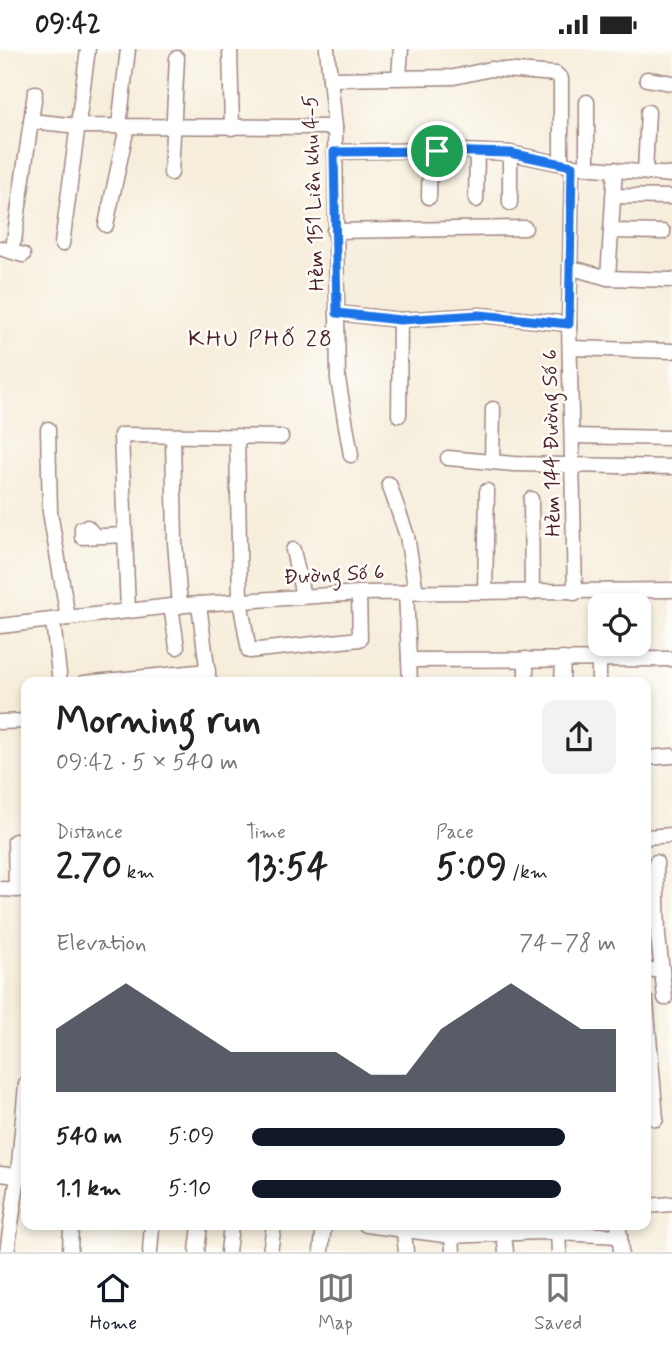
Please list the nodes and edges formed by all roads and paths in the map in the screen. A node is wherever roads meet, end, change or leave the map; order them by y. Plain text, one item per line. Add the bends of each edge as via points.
1 (88, 49) edge
2 (128, 49) edge
3 (230, 49) edge
4 (327, 49) edge
5 (401, 49) edge
6 (177, 58) dead end
7 (399, 77) junction
8 (330, 79) junction
9 (647, 79) dead end
10 (672, 83) edge
11 (35, 93) dead end
12 (587, 102) dead end
13 (648, 112) dead end
14 (31, 121) junction
15 (78, 125) junction
16 (123, 126) junction
17 (174, 127) junction
18 (335, 127) junction
19 (232, 128) junction
20 (430, 151) junction
21 (334, 152) junction
22 (477, 152) junction
23 (510, 153) junction
24 (573, 165) junction
25 (615, 169) junction
26 (645, 172) junction
27 (171, 173) dead end
28 (672, 175) edge
29 (613, 196) junction
30 (429, 197) dead end
31 (670, 197) dead end
32 (476, 200) dead end
33 (510, 203) dead end
34 (106, 225) dead end
35 (524, 228) dead end
36 (334, 231) junction
37 (611, 231) junction
38 (663, 232) dead end
39 (14, 241) dead end
40 (62, 244) dead end
41 (0, 248) edge
42 (23, 255) dead end
43 (572, 268) junction
44 (608, 278) junction
45 (672, 280) edge
46 (337, 313) junction
47 (400, 320) junction
48 (569, 324) junction
49 (569, 348) junction
50 (672, 351) edge
51 (493, 409) dead end
52 (399, 415) dead end
53 (48, 429) dead end
54 (237, 436) junction
55 (572, 436) junction
56 (173, 437) junction
57 (281, 437) dead end
58 (672, 438) edge
59 (351, 455) dead end
60 (448, 458) dead end
61 (492, 461) junction
62 (573, 465) junction
63 (672, 467) edge
64 (389, 484) dead end
65 (487, 491) dead end
66 (531, 499) dead end
67 (125, 535) junction
68 (95, 536) dead end
69 (293, 550) dead end
70 (672, 590) edge
71 (411, 592) junction
72 (359, 593) junction
73 (485, 593) junction
74 (532, 593) junction
75 (575, 593) junction
76 (303, 596) junction
77 (240, 600) junction
78 (199, 604) junction
79 (175, 606) junction
80 (128, 610) junction
81 (60, 620) junction
82 (0, 626) edge
83 (177, 647) dead end
84 (599, 658) junction
85 (526, 659) junction
86 (563, 659) junction
87 (672, 659) edge
88 (409, 660) junction
89 (60, 677) edge
90 (208, 677) edge
91 (410, 677) edge
92 (526, 677) edge
93 (562, 677) edge
94 (599, 677) edge
95 (21, 721) edge
96 (0, 722) edge
97 (672, 756) edge
98 (651, 758) edge
99 (672, 835) edge
100 (651, 837) edge
101 (15, 841) dead end
102 (656, 862) dead end
103 (0, 889) edge
104 (21, 890) edge
105 (652, 936) edge
106 (662, 969) junction
107 (651, 970) edge
108 (668, 997) edge
109 (651, 1060) edge
110 (656, 1119) dead end
111 (0, 1174) edge
112 (21, 1177) edge
113 (21, 1182) edge
114 (672, 1204) edge
115 (651, 1206) edge
116 (71, 1230) edge
117 (152, 1230) edge
118 (199, 1230) edge
119 (230, 1230) edge
120 (273, 1230) edge
121 (323, 1230) edge
122 (404, 1230) edge
123 (416, 1230) edge
124 (619, 1231) edge
125 (558, 1233) junction
126 (504, 1235) junction
127 (452, 1236) junction
128 (7, 1252) edge
129 (70, 1252) edge
130 (150, 1252) edge
131 (197, 1252) edge
132 (228, 1252) edge
133 (270, 1252) edge
134 (321, 1252) edge
135 (406, 1252) edge
136 (453, 1252) edge
137 (506, 1252) edge
138 (559, 1252) edge
139 (621, 1252) edge

1 - 15 street
2 - 16 street
3 - 19 street
4 - 8 street, Hẻm 151 Liên khu 4-5
5 - 7 street
6 - 17 street
7 - 8 street
7 - 24 street via 454,77 491,69 556,73 561,79
8 - 18 street, Hẻm 151 Liên khu 4-5
9 - 10 street
11 - 14 street
12 - 24 street
13 - 26 street
14 - 15 street
14 - 39 street
15 - 16 street
15 - 40 street
16 - 17 street
16 - 34 street
17 - 19 street
17 - 27 street
18 - 19 street
18 - 21 street, Hẻm 151 Liên khu 4-5
20 - 21 street
20 - 22 street
20 - 30 street
21 - 36 street, Hẻm 151 Liên khu 4-5
22 - 23 street
22 - 32 street
23 - 24 street
23 - 33 street
24 - 25 street
24 - 43 street, Hẻm 144 Đường Số 6
25 - 26 street
25 - 29 street
26 - 28 street
29 - 31 street
29 - 37 street
35 - 36 street
36 - 46 street, Hẻm 151 Liên khu 4-5
37 - 38 street
37 - 44 street
41 - 42 street
43 - 44 street
43 - 48 street, Hẻm 144 Đường Số 6
44 - 45 street
46 - 47 street, Hẻm 151 Liên khu 4-5
46 - 59 street via 338,379
47 - 48 street, Hẻm 151 Liên khu 4-5 via 480,315
47 - 52 street
48 - 49 street, Hẻm 144 Đường Số 6
49 - 50 street
49 - 55 street, Hẻm 144 Đường Số 6
51 - 61 street
53 - 81 street
54 - 56 street
54 - 57 street
54 - 77 street
55 - 58 street
55 - 62 street, Hẻm 144 Đường Số 6
56 - 67 street via 121,442
56 - 79 street
60 - 61 street
61 - 62 street
62 - 63 street
62 - 75 street, Hẻm 144 Đường Số 6
64 - 71 street via 407,535
65 - 73 street
66 - 74 street
67 - 68 street
67 - 80 street
69 - 76 street
70 - 75 street, Đường Số 6
71 - 72 street, Đường Số 6
71 - 73 street, Đường Số 6
71 - 88 street
72 - 76 street, Đường Số 6
72 - 77 street via 360,639 249,651
73 - 74 street, Đường Số 6
74 - 75 street, Đường Số 6
76 - 77 street, Đường Số 6
77 - 78 street, Đường Số 6
78 - 79 street, Đường Số 6
78 - 90 street
79 - 80 street, Đường Số 6
79 - 83 street
80 - 81 street, Đường Số 6
81 - 82 street, Đường Số 6
81 - 89 street
84 - 86 street
84 - 87 street
84 - 94 street
85 - 86 street
85 - 88 street
85 - 92 street
86 - 93 street
88 - 91 street
95 - 96 street
97 - 98 street
99 - 100 street
101 - 104 street
102 - 105 street
103 - 104 street
105 - 106 street
106 - 107 street
106 - 108 street
109 - 110 street
111 - 112 street
113 - 128 street
114 - 115 street
116 - 129 street
117 - 130 street
118 - 131 street
119 - 132 street
120 - 133 street
121 - 134 street
122 - 135 street
123 - 127 street
124 - 125 street
124 - 139 street
125 - 126 street
125 - 138 street
126 - 127 street
126 - 137 street
127 - 136 street

